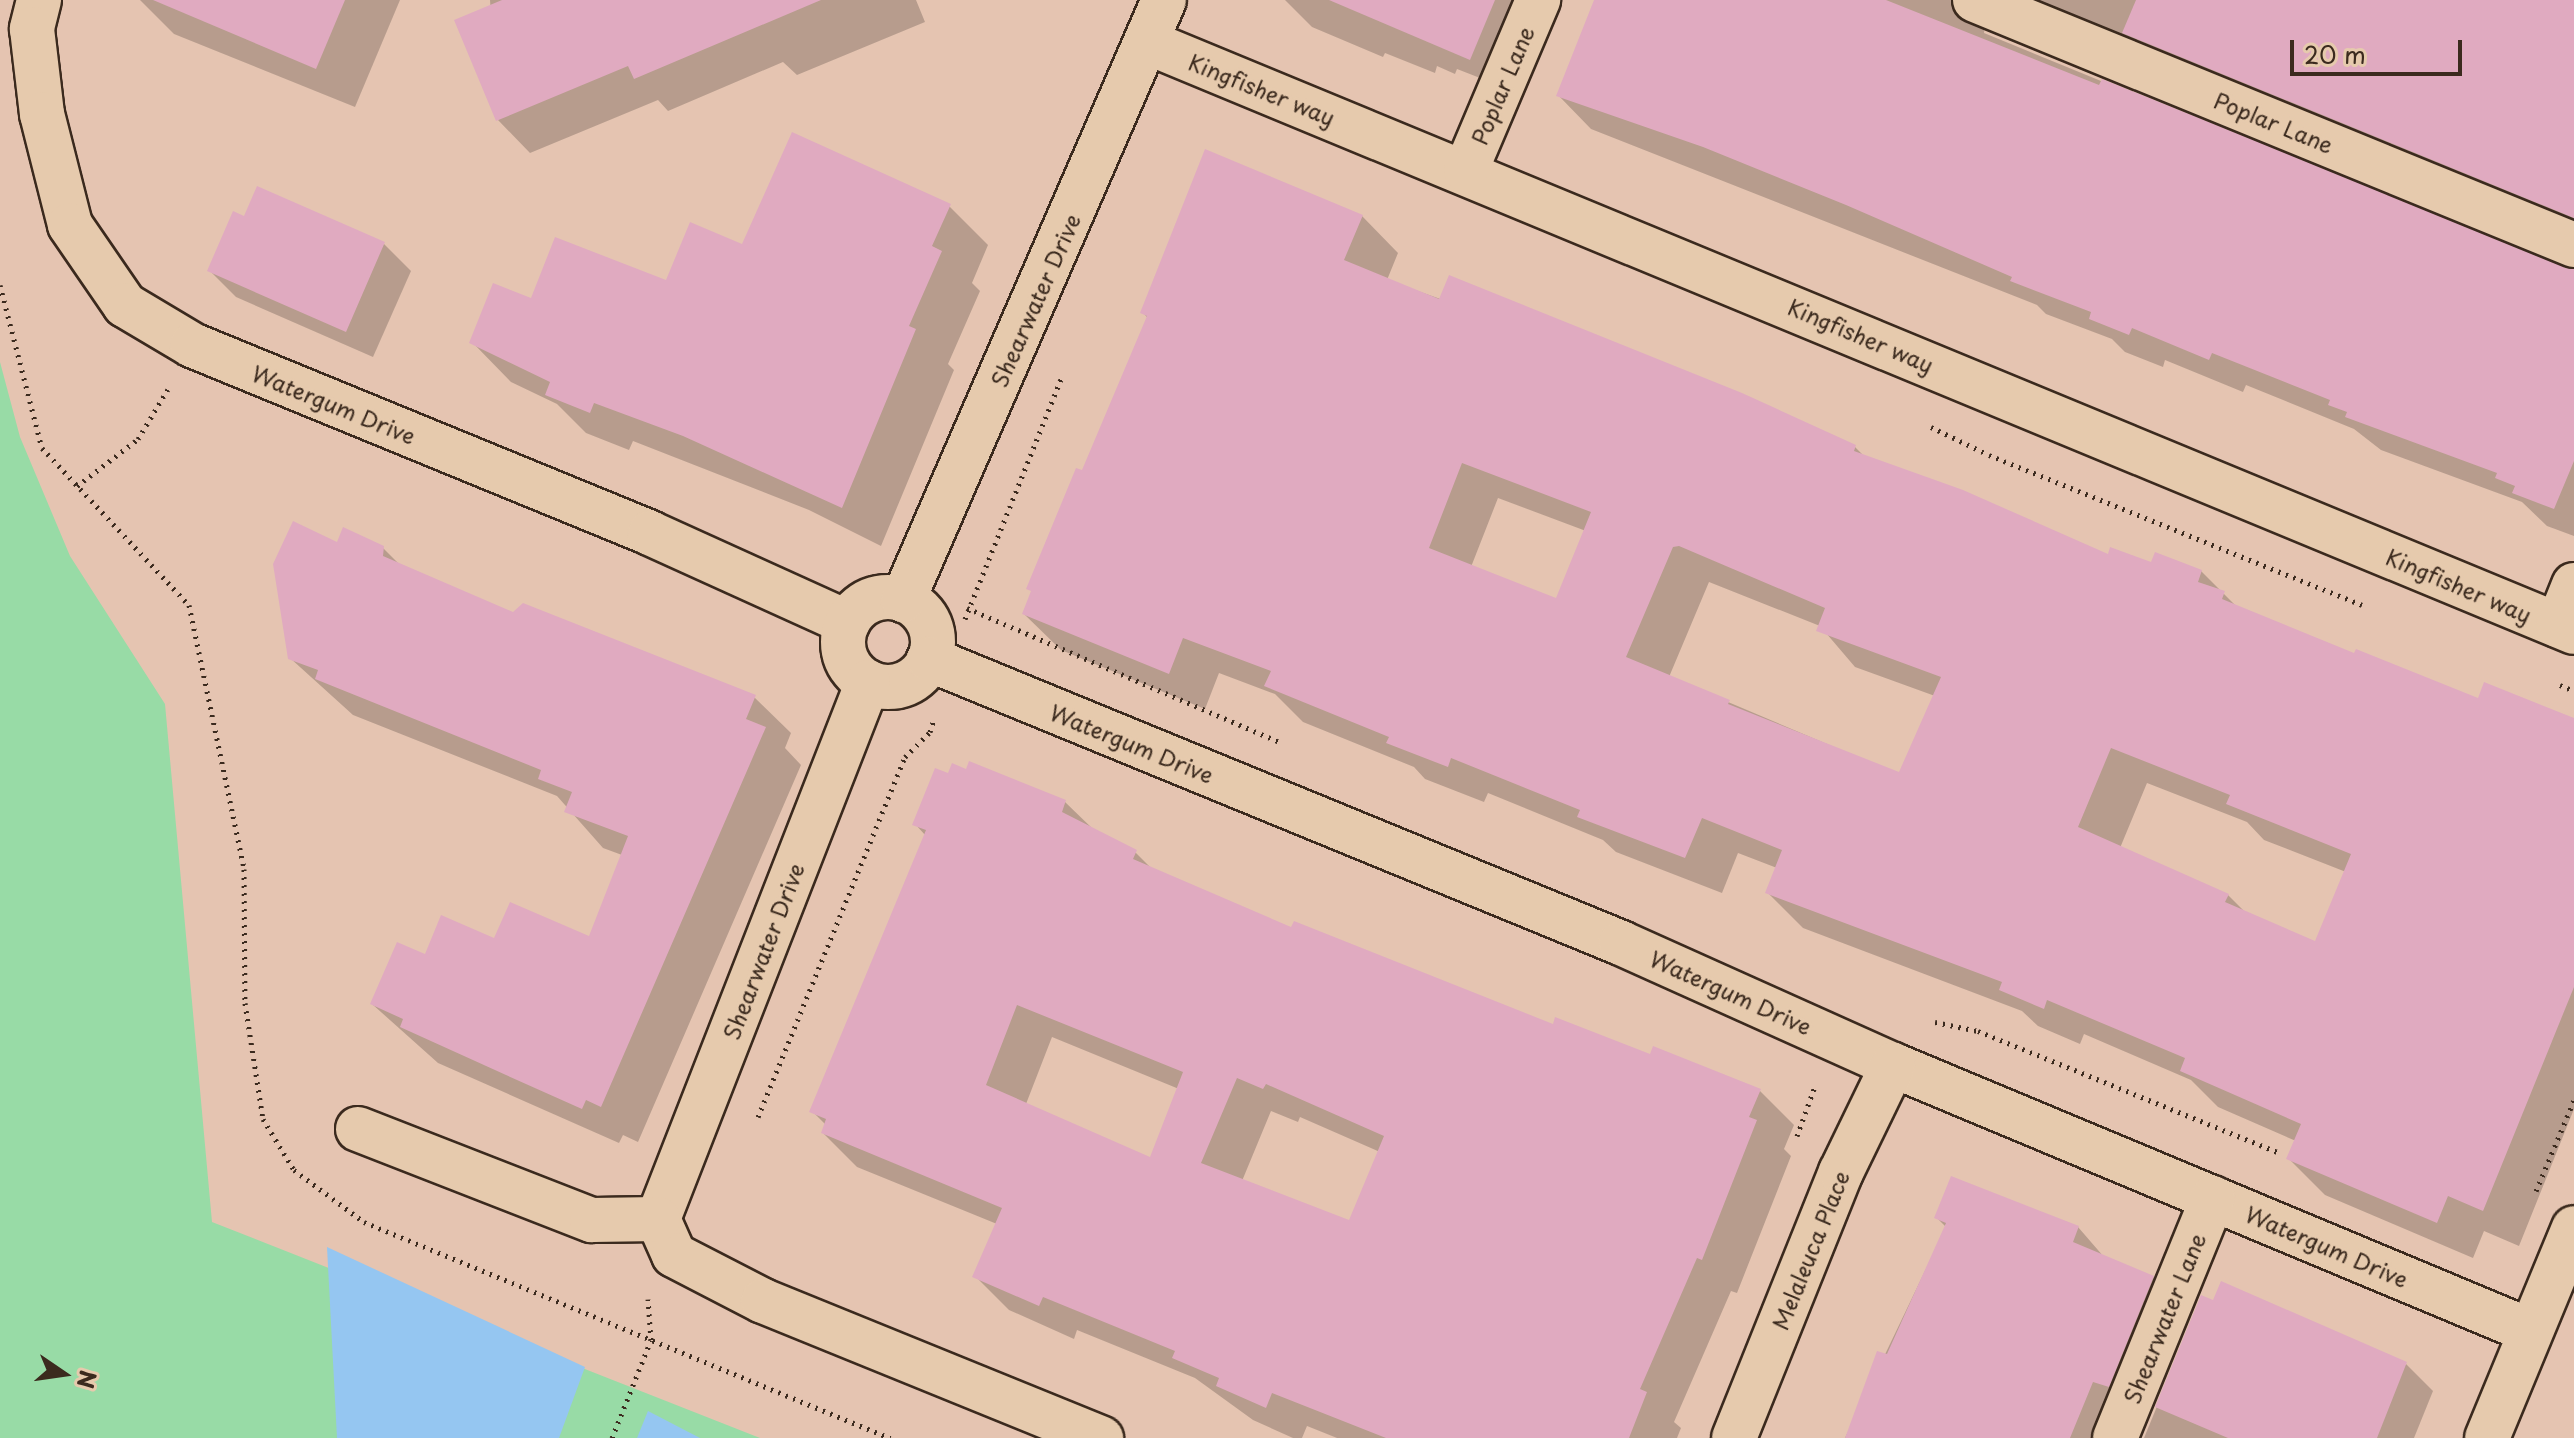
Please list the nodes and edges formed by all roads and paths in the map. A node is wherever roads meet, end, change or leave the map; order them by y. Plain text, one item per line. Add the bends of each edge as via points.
1 (39, 0) edge
2 (1164, 0) edge
3 (1538, 0) edge
4 (1975, 0) edge
5 (1147, 42) junction
6 (1466, 170) junction
7 (2574, 245) edge
8 (0, 285) edge
9 (192, 345) junction
10 (77, 486) junction
11 (2574, 585) edge
12 (903, 600) junction
13 (848, 623) junction
14 (2566, 629) edge
15 (940, 664) junction
16 (868, 682) junction
17 (1893, 1065) junction
18 (757, 1120) dead end
19 (358, 1129) dead end
20 (2213, 1198) junction
21 (658, 1219) junction
22 (2574, 1228) edge
23 (2530, 1331) junction
24 (651, 1340) junction
25 (612, 1438) edge
26 (890, 1438) edge
27 (1101, 1438) edge
28 (1734, 1438) edge
29 (2115, 1438) edge
30 (2487, 1438) edge

1 - 9 street, Watergum Drive via 32,29 42,114 70,225 125,305
2 - 5 street, Shearwater Drive
3 - 6 street, Poplar Lane
4 - 7 street, Poplar Lane
5 - 6 street, Kingfisher way
5 - 12 street, Shearwater Drive
6 - 14 street, Kingfisher way
8 - 10 path via 42,448
9 - 10 path via 138,439
9 - 13 street, Watergum Drive via 650,533
10 - 24 path via 189,605 244,869 245,1003 263,1119 294,1170 364,1222
11 - 14 street
12 - 13 street via 871,601
12 - 15 street via 929,624
13 - 16 street via 846,657
15 - 16 street via 903,685
15 - 17 street, Watergum Drive via 1621,943
15 - 18 path via 930,732 905,757
16 - 21 street, Shearwater Drive
17 - 20 street, Watergum Drive
17 - 28 street, Melaleuca Place via 1841,1172
19 - 21 street via 592,1220
20 - 23 street, Watergum Drive
20 - 29 street, Shearwater Lane
21 - 27 street via 674,1255 763,1301
22 - 23 street
23 - 30 street
24 - 25 path
24 - 26 path

